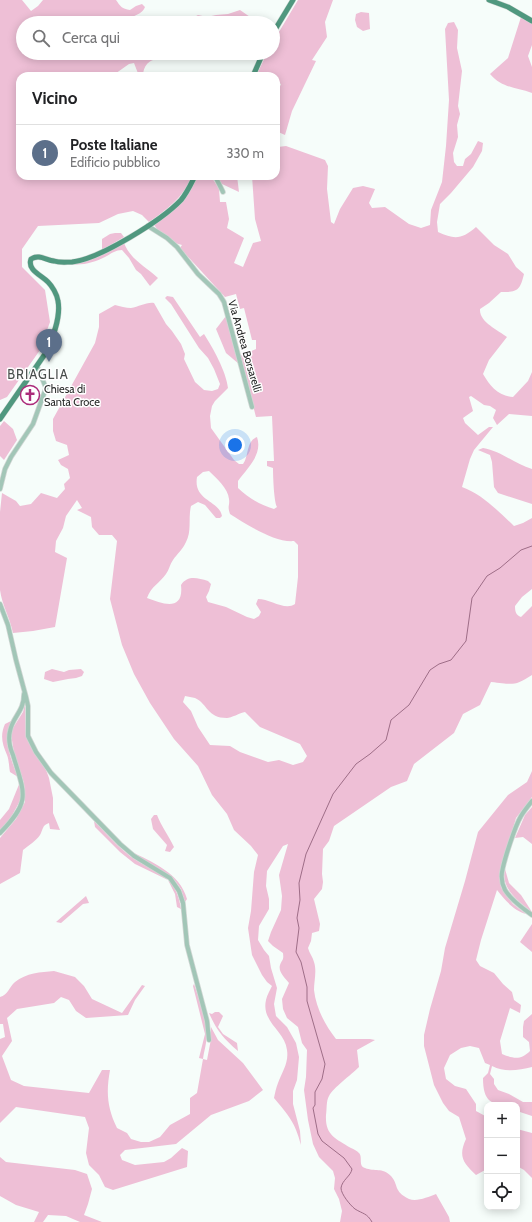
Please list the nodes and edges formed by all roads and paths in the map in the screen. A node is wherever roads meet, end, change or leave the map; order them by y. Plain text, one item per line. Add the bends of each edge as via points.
1 (293, 0) edge
2 (489, 0) edge
3 (280, 21) edge
4 (532, 21) edge
5 (260, 60) edge
6 (255, 72) edge
7 (193, 180) edge
8 (217, 180) edge
9 (223, 192) dead end
10 (148, 226) junction
11 (37, 366) junction
12 (252, 407) dead end
13 (0, 419) edge
14 (0, 489) edge
15 (0, 604) edge
16 (24, 688) junction
17 (532, 801) edge
18 (0, 834) edge
19 (532, 915) edge
20 (209, 1040) dead end

1 - 3 main road
2 - 4 main road
5 - 6 main road
7 - 10 main road via 180,200
8 - 9 street
10 - 11 main road via 87,259 72,262 37,256 31,259 31,266 51,286 58,304 51,343
10 - 12 street, Via Andrea Borsarelli via 177,247 224,302
11 - 13 main road
11 - 14 street via 46,388 33,424 5,469
15 - 16 street
16 - 18 street via 21,711 12,724 9,739 21,782 22,804 13,820
16 - 20 street via 28,706 28,736 46,766 120,844 134,856 170,878 179,890 183,903 187,945 209,1031
17 - 19 street via 515,828 504,862 502,878 508,894

